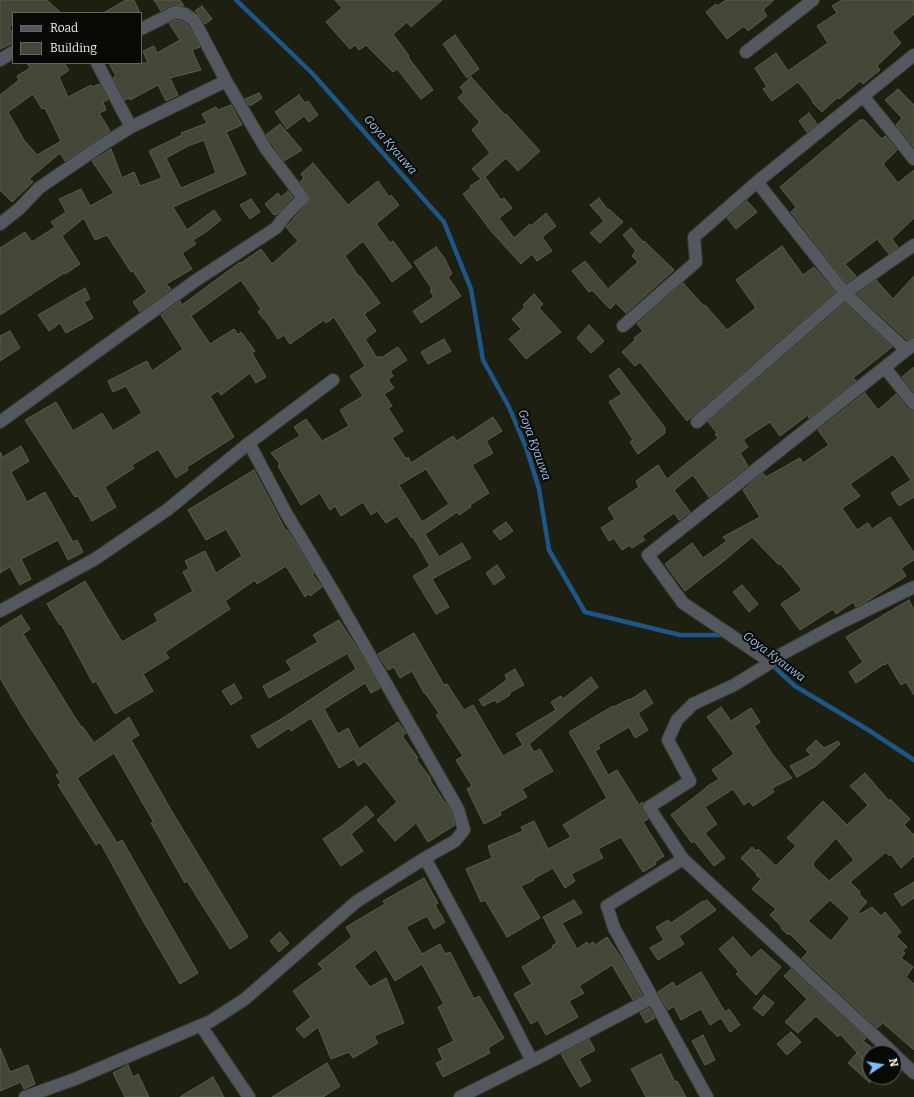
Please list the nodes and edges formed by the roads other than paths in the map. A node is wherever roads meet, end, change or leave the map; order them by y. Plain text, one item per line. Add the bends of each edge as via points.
1 (813, 0) edge
2 (142, 28) edge
3 (746, 52) dead end
4 (12, 53) edge
5 (914, 55) edge
6 (0, 60) edge
7 (98, 64) edge
8 (226, 81) junction
9 (863, 96) junction
10 (131, 127) junction
11 (914, 159) edge
12 (757, 182) junction
13 (0, 224) edge
14 (914, 245) edge
15 (845, 293) junction
16 (623, 326) dead end
17 (910, 347) edge
18 (885, 368) junction
19 (333, 380) dead end
20 (914, 404) edge
21 (0, 422) edge
22 (697, 422) dead end
23 (249, 443) junction
24 (914, 587) edge
25 (0, 611) edge
26 (769, 661) junction
27 (425, 858) junction
28 (684, 858) junction
29 (652, 998) junction
30 (201, 1026) junction
31 (883, 1045) edge
32 (532, 1061) junction
33 (902, 1062) edge
34 (914, 1073) edge
35 (25, 1097) edge
36 (249, 1097) edge
37 (460, 1097) edge
38 (707, 1097) edge

1 - 3 street
2 - 8 street via 175,12 185,14 194,20
4 - 6 street
5 - 9 street
7 - 10 street
8 - 10 street
8 - 21 street via 266,150 303,198 276,228 195,280
9 - 11 street
9 - 12 street
10 - 13 street via 39,188 20,209
12 - 15 street
12 - 16 street via 694,237 696,262
14 - 15 street
15 - 17 street
15 - 22 street
17 - 18 street
18 - 20 street
18 - 26 street via 648,556 683,603
19 - 23 street
23 - 25 street via 167,510 95,559
23 - 27 street via 286,513 458,809 464,830 455,841
24 - 26 street
26 - 28 street via 770,663 734,685 693,704 677,720 668,740 690,781 649,807
27 - 30 street via 356,902 245,999
27 - 32 street
28 - 29 street via 607,906 614,928
28 - 31 street
29 - 32 street
29 - 38 street
30 - 35 street via 75,1079
30 - 36 street
32 - 37 street
33 - 34 street

